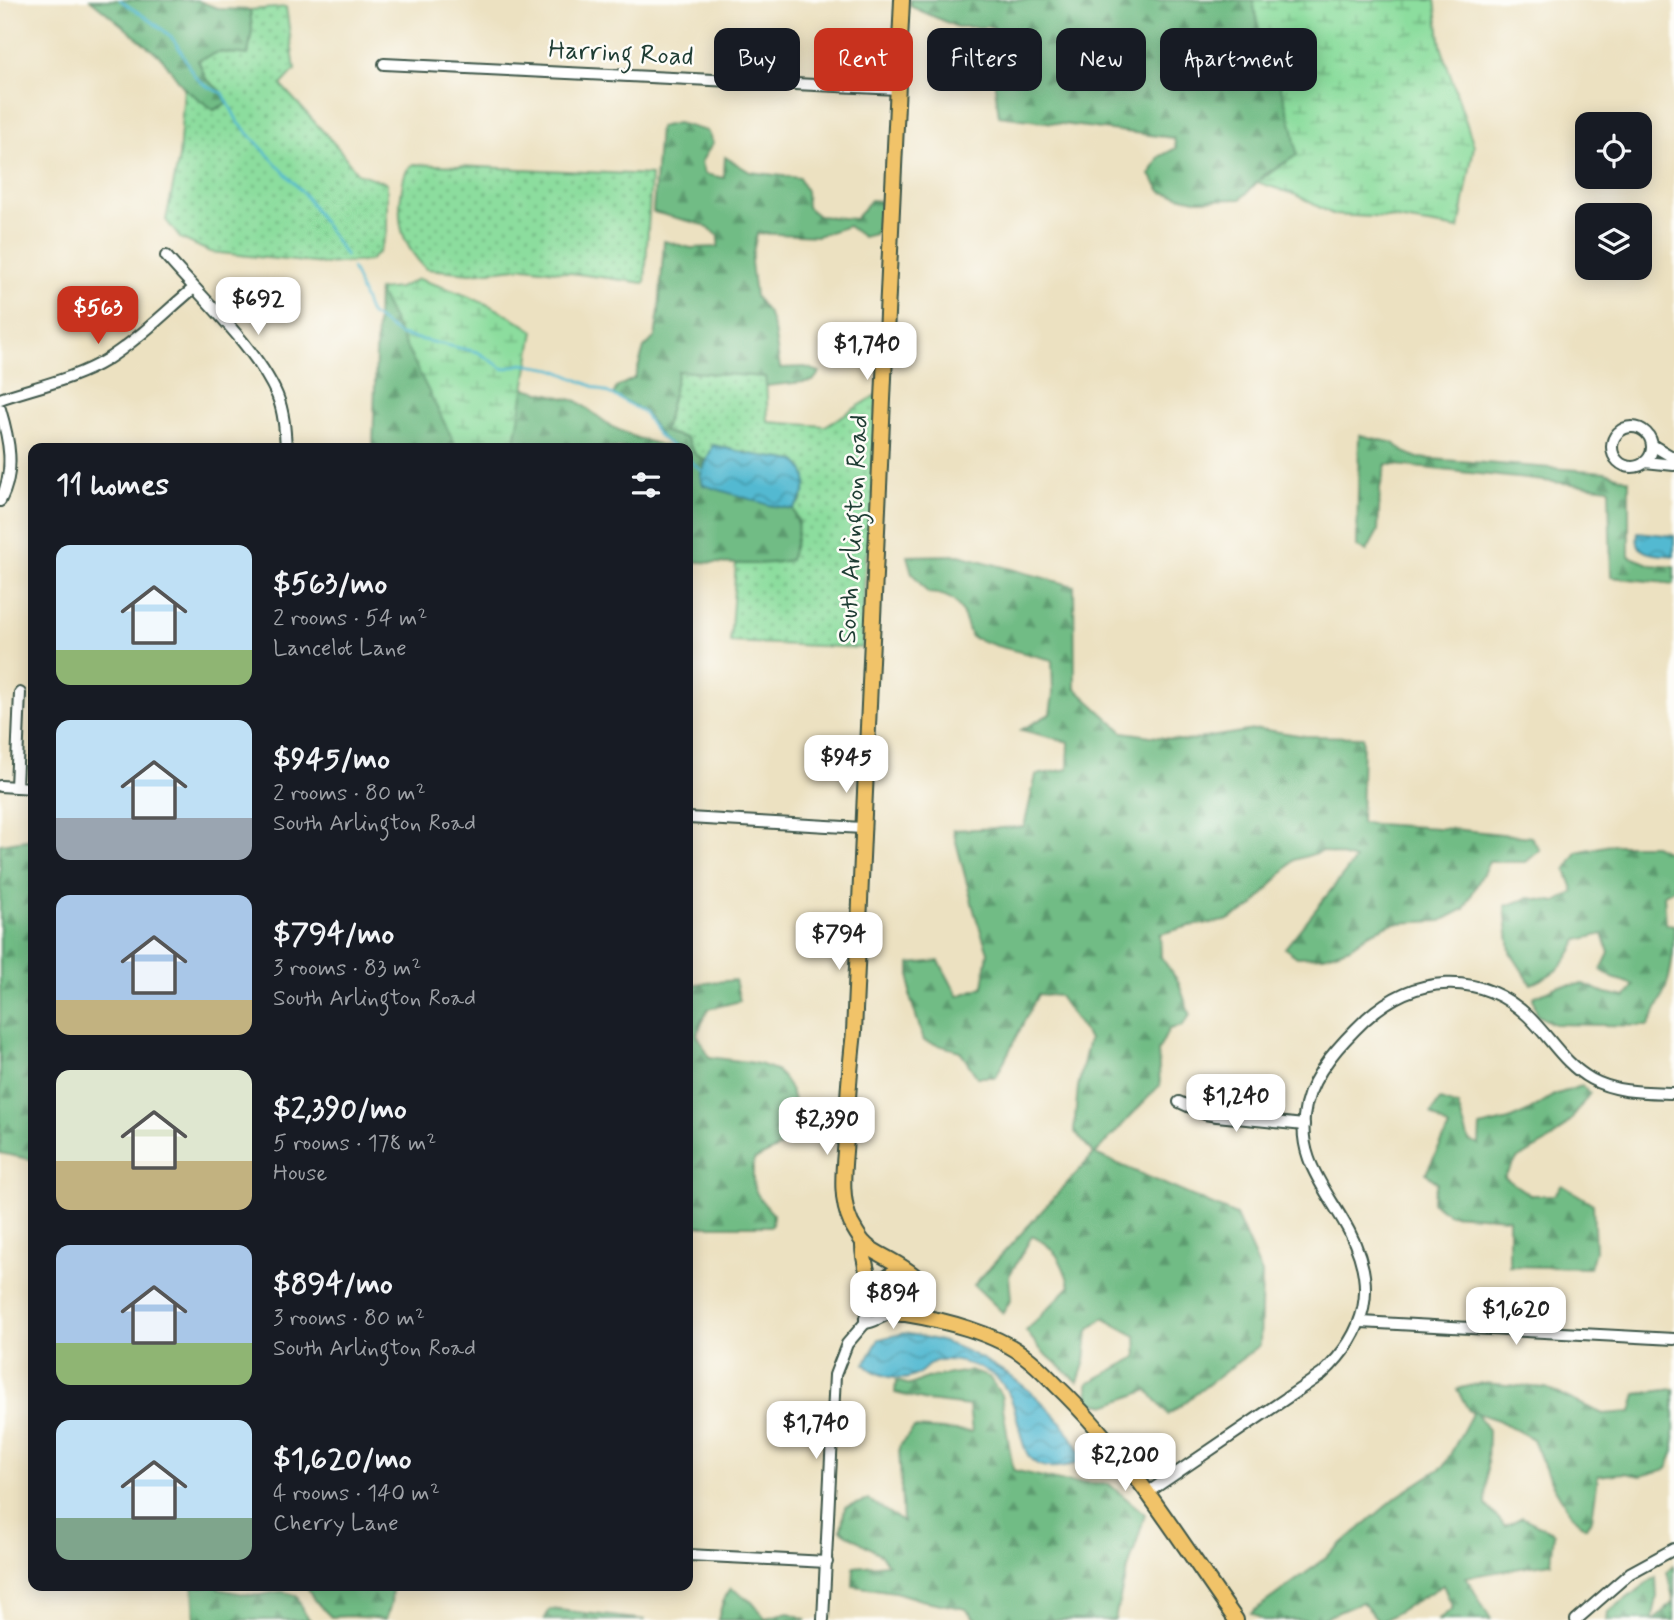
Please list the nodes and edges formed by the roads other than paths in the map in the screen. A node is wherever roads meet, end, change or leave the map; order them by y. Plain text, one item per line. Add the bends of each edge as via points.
1 (902, 0) edge
2 (901, 28) edge
3 (384, 64) dead end
4 (814, 85) edge
5 (898, 91) edge
6 (166, 256) dead end
7 (194, 288) junction
8 (0, 399) edge
9 (0, 409) edge
10 (286, 443) edge
11 (1652, 444) junction
12 (1674, 458) edge
13 (1645, 462) junction
14 (1674, 465) edge
15 (0, 501) edge
16 (20, 693) dead end
17 (0, 786) edge
18 (16, 787) junction
19 (28, 788) edge
20 (693, 818) edge
21 (862, 828) junction
22 (1674, 1093) edge
23 (1179, 1102) dead end
24 (1304, 1125) junction
25 (869, 1248) junction
26 (907, 1271) junction
27 (881, 1288) junction
28 (924, 1295) junction
29 (873, 1306) junction
30 (900, 1314) junction
31 (943, 1321) junction
32 (1361, 1322) junction
33 (865, 1323) junction
34 (1674, 1339) edge
35 (1147, 1493) junction
36 (1674, 1549) edge
37 (693, 1555) edge
38 (827, 1562) junction
39 (823, 1620) edge
40 (1236, 1620) edge
41 (1576, 1620) edge

1 - 2 main road, South Arlington Road
3 - 4 street, Harring Road
5 - 21 main road, South Arlington Road
6 - 7 street
7 - 8 street via 106,360
7 - 10 street via 264,370 283,415
9 - 15 street via 10,452
11 - 12 street
11 - 13 street
11 - 13 street via 1646,433 1635,428 1623,430 1614,440 1614,453 1621,463 1634,467
13 - 14 street
16 - 18 street
17 - 18 street
18 - 19 street
20 - 21 street
21 - 25 main road, South Arlington Road via 843,1189 851,1222
22 - 24 street via 1615,1088 1593,1080 1510,1002 1488,990 1437,984 1395,998 1353,1032 1314,1082
23 - 24 street via 1205,1114
24 - 32 street via 1313,1172 1359,1256 1364,1290
25 - 26 main road
25 - 27 main road
25 - 29 main road via 863,1252 872,1281
26 - 27 main road via 887,1276
26 - 28 main road via 919,1279
27 - 29 street
27 - 30 main road via 883,1304
28 - 30 main road via 916,1310
28 - 31 main road
29 - 33 street
30 - 31 main road
30 - 33 street via 889,1313
31 - 35 main road via 1025,1356 1097,1426
32 - 34 street
32 - 35 street via 1322,1374
33 - 38 street via 847,1344 835,1375
35 - 40 main road
36 - 41 street via 1630,1573
37 - 38 street
38 - 39 street

